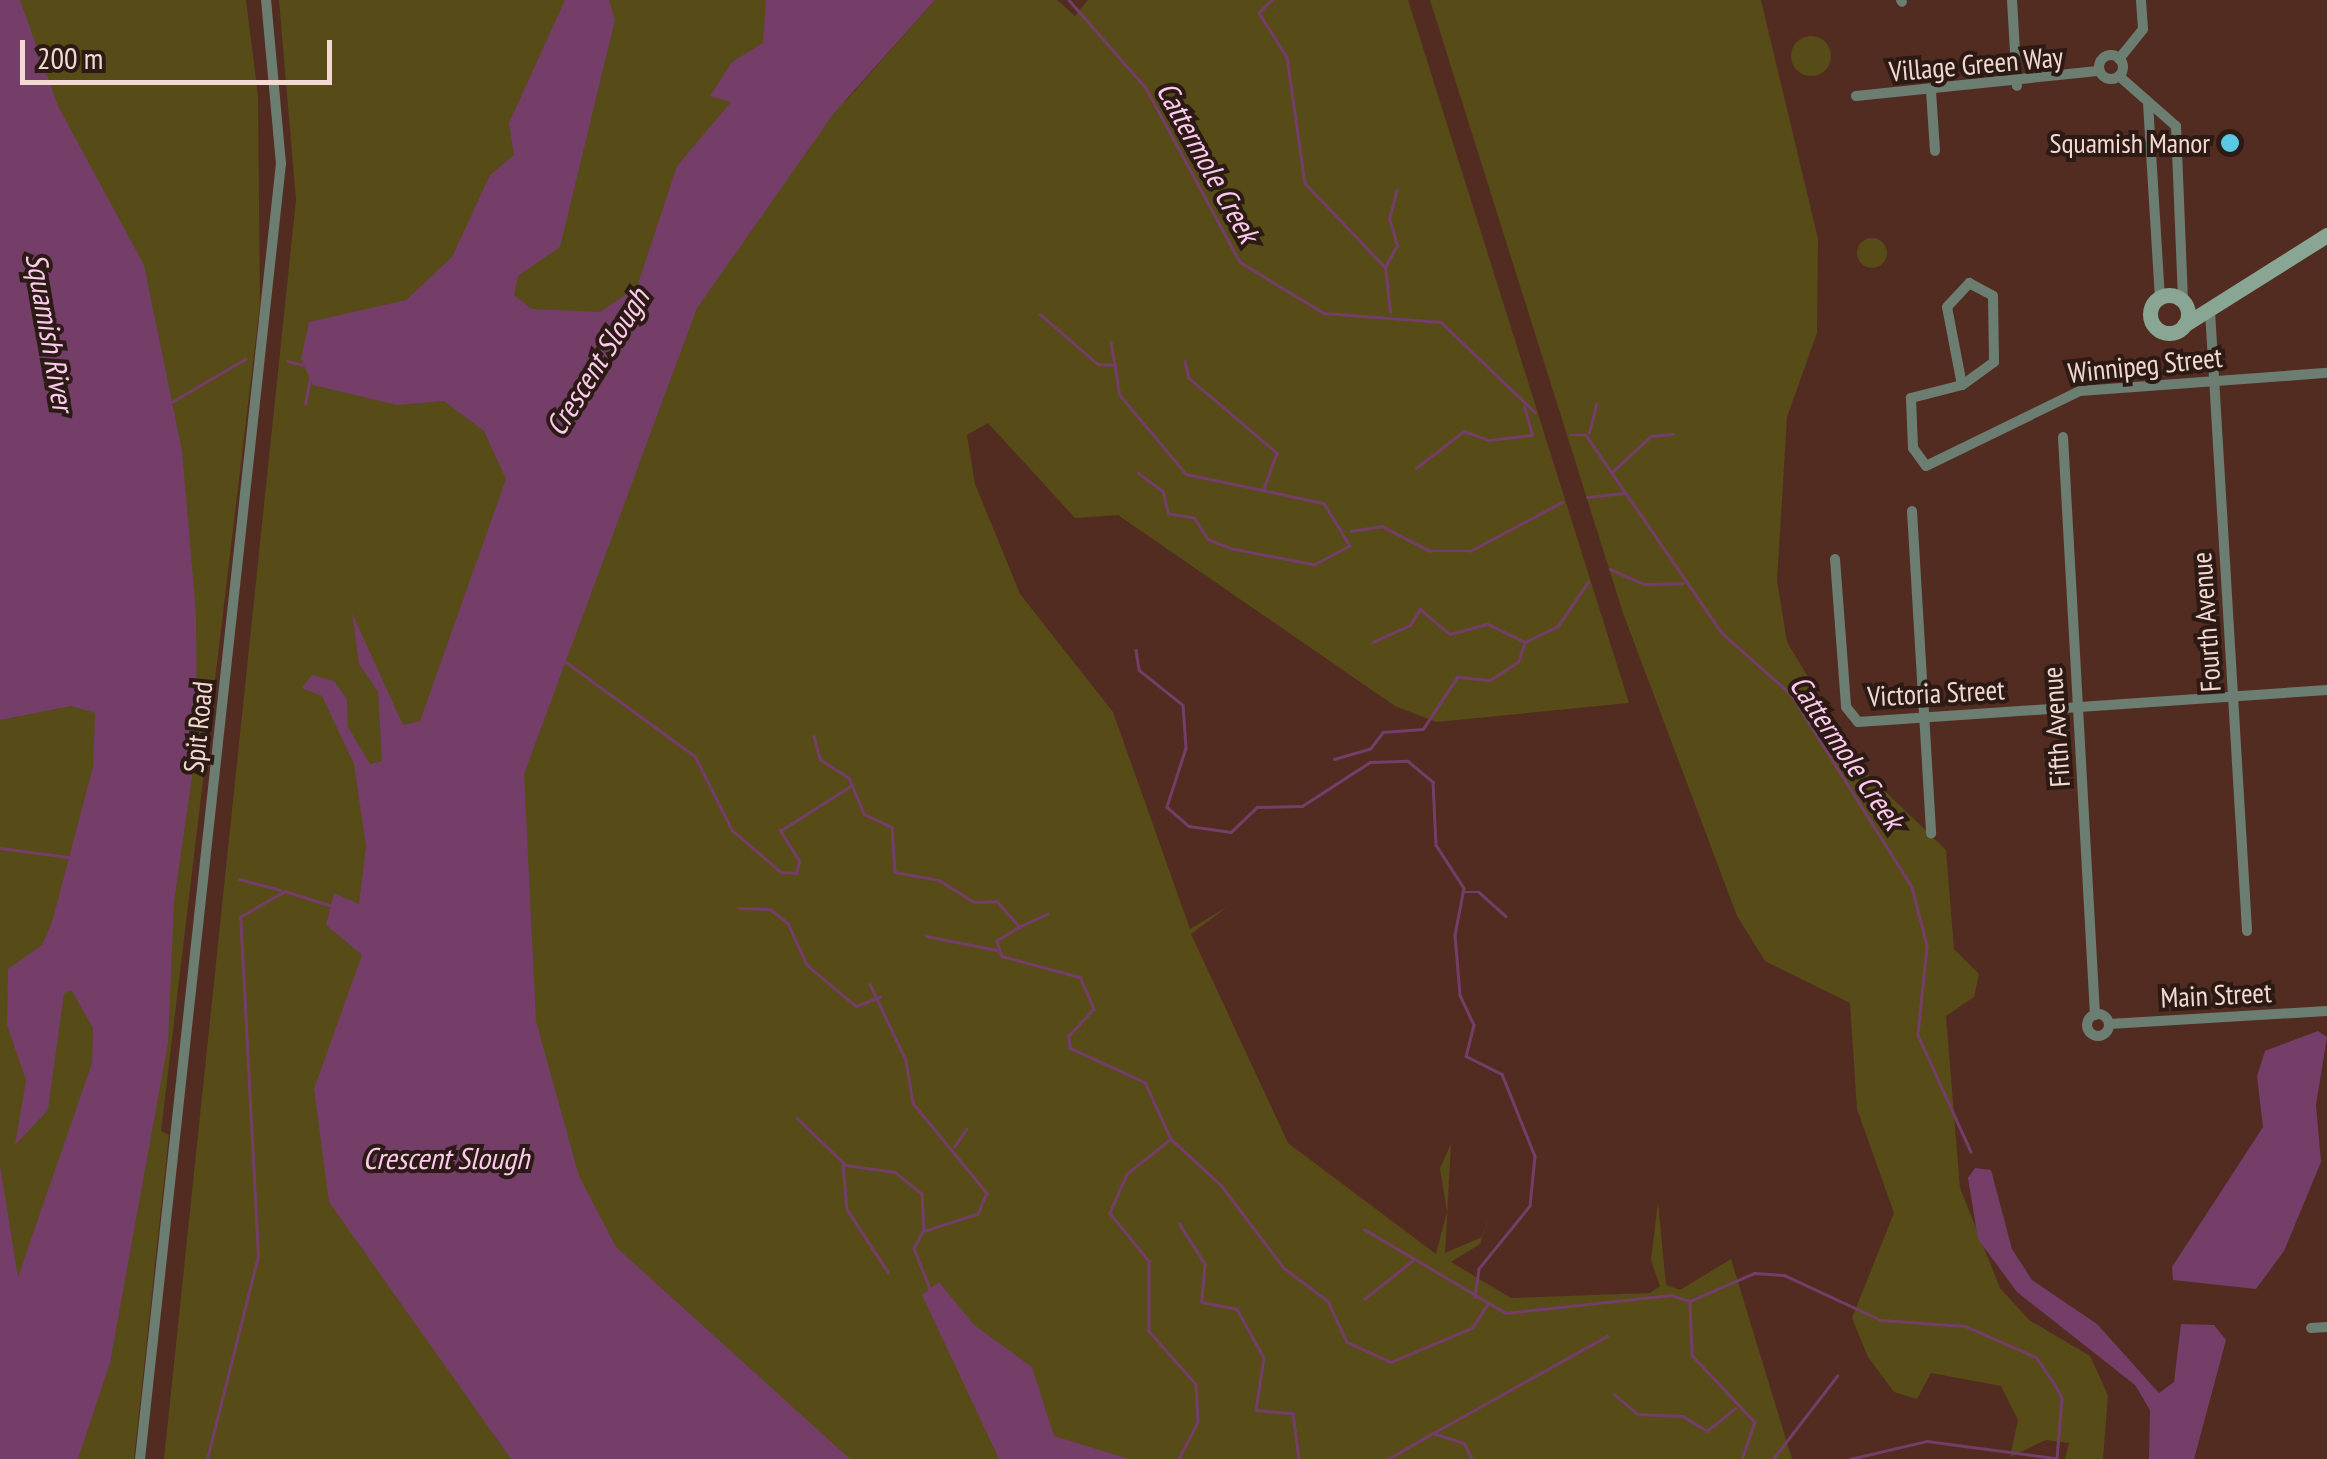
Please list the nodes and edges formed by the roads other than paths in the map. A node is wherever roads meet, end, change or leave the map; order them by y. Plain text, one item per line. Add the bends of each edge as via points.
1 (266, 0) edge
2 (2012, 0) edge
3 (2141, 0) edge
4 (2119, 58) junction
5 (2100, 71) junction
6 (2120, 76) junction
7 (2017, 86) junction
8 (1932, 91) junction
9 (1856, 96) dead end
10 (2148, 103) junction
11 (1936, 151) dead end
12 (2327, 235) edge
13 (2222, 297) junction
14 (2160, 298) junction
15 (2184, 302) junction
16 (2210, 310) junction
17 (2184, 325) junction
18 (2327, 373) edge
19 (2214, 380) junction
20 (1962, 385) junction
21 (2062, 437) dead end
22 (1912, 511) dead end
23 (1835, 559) dead end
24 (2327, 690) edge
25 (2234, 697) junction
26 (2077, 707) junction
27 (1923, 717) junction
28 (1930, 833) dead end
29 (2248, 931) dead end
30 (2327, 1011) edge
31 (2095, 1014) junction
32 (2109, 1024) junction
33 (2327, 1327) edge
34 (2310, 1328) dead end
35 (140, 1459) edge

1 - 35 street, Spit Road via 281,164
2 - 7 street
3 - 4 street via 2142,29
4 - 5 street via 2105,58
4 - 6 street
5 - 6 street
5 - 7 street, Village Green Way
6 - 10 street
7 - 8 street, Village Green Way
8 - 9 street, Village Green Way
8 - 11 street
10 - 14 street
10 - 15 street via 2176,126
12 - 13 street
13 - 15 street
13 - 16 street
14 - 15 street
14 - 17 street via 2150,311 2155,327 2170,333
15 - 17 street
16 - 17 street
16 - 19 street, Fourth Avenue
18 - 19 street, Winnipeg Street
19 - 20 street, Winnipeg Street via 2064,394 1926,466 1913,448 1911,398
19 - 25 street, Fourth Avenue
20 - 20 street via 1995,357 1993,296 1970,283 1948,300
21 - 26 street, Fifth Avenue
22 - 27 street
23 - 27 street, Victoria Street via 1850,716
24 - 25 street, Victoria Street
25 - 26 street, Victoria Street
25 - 29 street, Fourth Avenue
26 - 27 street, Victoria Street
26 - 31 street, Fifth Avenue
27 - 28 street
30 - 32 street, Main Street
31 - 32 street
31 - 32 street via 2091,1034
33 - 34 street

